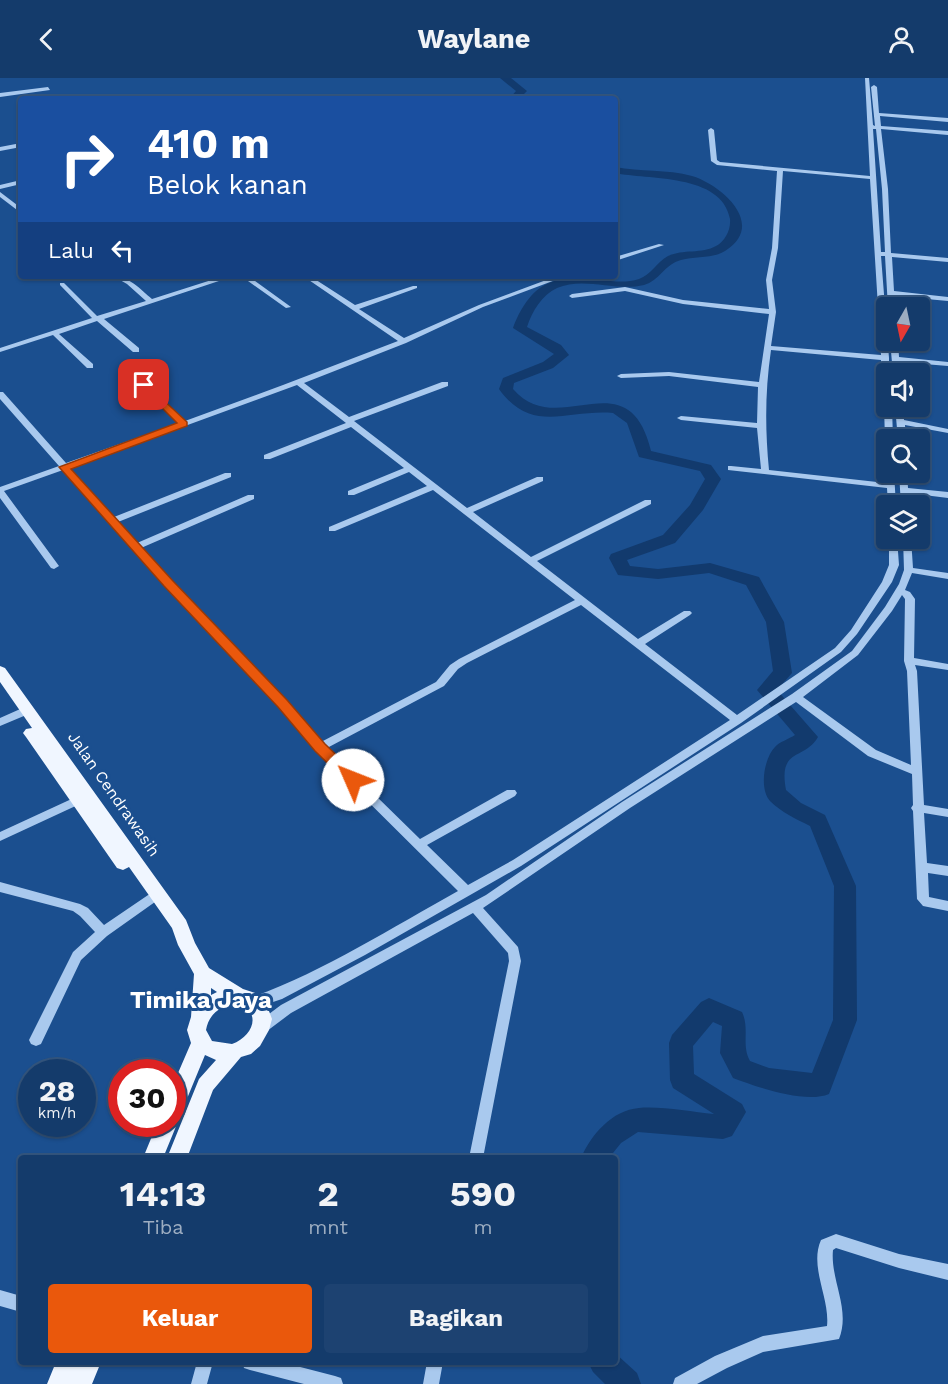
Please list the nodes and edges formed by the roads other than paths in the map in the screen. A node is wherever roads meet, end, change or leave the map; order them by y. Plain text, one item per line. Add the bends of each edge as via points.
1 (867, 78) edge
2 (873, 78) edge
3 (48, 88) dead end
4 (871, 92) junction
5 (0, 95) edge
6 (878, 114) junction
7 (948, 120) edge
8 (871, 128) junction
9 (880, 129) junction
10 (711, 130) dead end
11 (948, 134) edge
12 (18, 146) edge
13 (0, 149) edge
14 (780, 170) junction
15 (874, 178) junction
16 (18, 183) edge
17 (0, 187) edge
18 (0, 194) edge
19 (18, 209) edge
20 (661, 245) dead end
21 (883, 256) junction
22 (618, 258) edge
23 (948, 262) edge
24 (122, 279) edge
25 (222, 279) edge
26 (248, 279) edge
27 (310, 279) edge
28 (555, 279) edge
29 (62, 284) dead end
30 (416, 287) dead end
31 (889, 293) junction
32 (572, 296) dead end
33 (890, 297) edge
34 (948, 299) edge
35 (151, 302) junction
36 (288, 307) dead end
37 (354, 308) junction
38 (773, 312) junction
39 (97, 319) junction
40 (54, 333) junction
41 (403, 341) junction
42 (769, 348) junction
43 (0, 350) edge
44 (136, 350) dead end
45 (895, 351) edge
46 (885, 358) junction
47 (896, 359) junction
48 (885, 363) edge
49 (896, 363) edge
50 (948, 364) edge
51 (90, 366) dead end
52 (621, 376) dead end
53 (298, 382) junction
54 (445, 384) dead end
55 (144, 385) dead end
56 (762, 386) junction
57 (0, 394) edge
58 (901, 417) edge
59 (681, 418) dead end
60 (349, 422) junction
61 (901, 422) junction
62 (184, 424) junction
63 (761, 426) junction
64 (901, 429) edge
65 (948, 431) edge
66 (267, 457) dead end
67 (64, 467) junction
68 (731, 468) dead end
69 (409, 470) junction
70 (765, 472) junction
71 (228, 475) dead end
72 (540, 479) dead end
73 (891, 483) edge
74 (904, 483) edge
75 (891, 486) junction
76 (432, 487) junction
77 (904, 490) junction
78 (0, 491) edge
79 (351, 493) dead end
80 (891, 495) edge
81 (904, 495) edge
82 (948, 495) edge
83 (251, 497) dead end
84 (648, 502) dead end
85 (466, 512) junction
86 (112, 521) junction
87 (332, 530) dead end
88 (135, 547) junction
89 (893, 549) edge
90 (908, 549) edge
91 (530, 561) junction
92 (54, 566) dead end
93 (909, 570) junction
94 (948, 576) edge
95 (900, 591) junction
96 (583, 600) junction
97 (687, 613) dead end
98 (639, 643) junction
99 (909, 661) junction
100 (948, 667) edge
101 (808, 670) junction
102 (0, 671) edge
103 (822, 677) junction
104 (0, 688) edge
105 (791, 700) junction
106 (23, 712) junction
107 (736, 720) junction
108 (0, 722) edge
109 (320, 747) junction
110 (916, 771) junction
111 (512, 793) dead end
112 (78, 800) junction
113 (917, 808) junction
114 (948, 813) edge
115 (99, 820) junction
116 (0, 837) edge
117 (420, 844) junction
118 (921, 867) junction
119 (948, 872) edge
120 (0, 887) edge
121 (466, 891) junction
122 (154, 897) junction
123 (475, 906) junction
124 (948, 906) edge
125 (103, 932) junction
126 (203, 973) junction
127 (237, 995) junction
128 (255, 1002) junction
129 (200, 1016) junction
130 (262, 1027) junction
131 (36, 1040) dead end
132 (201, 1041) junction
133 (234, 1052) junction
134 (186, 1077) edge
135 (162, 1137) edge
136 (154, 1155) edge
137 (178, 1155) edge
138 (477, 1155) edge
139 (948, 1272) edge
140 (0, 1298) edge
141 (18, 1303) edge
142 (67, 1365) edge
143 (89, 1365) edge
144 (204, 1365) edge
145 (260, 1365) edge
146 (434, 1365) edge
147 (312, 1381) edge
148 (58, 1384) edge
149 (81, 1384) edge
150 (199, 1384) edge
151 (335, 1384) edge
152 (431, 1384) edge
153 (681, 1384) edge

1 - 4 street
2 - 4 street
3 - 5 street
4 - 6 street
4 - 8 street
6 - 7 street
6 - 9 street
8 - 9 street
8 - 15 street
9 - 11 street
9 - 21 street via 885,189
10 - 14 street via 716,163
12 - 13 street
14 - 15 street
14 - 38 street via 769,280
15 - 21 street
16 - 17 street
18 - 19 street
20 - 22 street
21 - 23 street
21 - 31 street
21 - 46 street
24 - 35 street
25 - 35 street
26 - 36 street
27 - 37 street
28 - 41 street
29 - 39 street
30 - 37 street
31 - 33 street
31 - 34 street
32 - 38 street via 625,290 683,302
35 - 39 street
37 - 41 street
38 - 42 street
39 - 40 street
39 - 44 street
40 - 43 street
40 - 51 street
41 - 53 street
42 - 46 street
42 - 56 street
45 - 47 street
46 - 48 street
47 - 49 street
47 - 50 street
52 - 56 street via 669,374
53 - 60 street
53 - 62 street
54 - 60 street
55 - 62 street
56 - 63 street
57 - 67 street
58 - 61 street
59 - 63 street
60 - 66 street
60 - 69 street
61 - 64 street
61 - 65 street
62 - 67 street
63 - 70 street
67 - 78 street
67 - 86 street
68 - 70 street
69 - 76 street
69 - 79 street
70 - 75 street
71 - 86 street
72 - 85 street
73 - 75 street
74 - 77 street
75 - 80 street
76 - 85 street
76 - 87 street
77 - 81 street
77 - 82 street
78 - 92 street
83 - 88 street
84 - 91 street
85 - 91 street
86 - 88 street
88 - 109 street
89 - 101 street via 894,565 887,582 847,642
90 - 93 street
91 - 96 street
93 - 94 street
93 - 95 street
95 - 99 street via 910,599
95 - 103 street via 862,646
96 - 98 street
96 - 109 street via 454,667 440,684
97 - 98 street
98 - 107 street
99 - 100 street
99 - 110 street
101 - 103 street
101 - 107 street
102 - 106 main road, Jalan Cendrawasih
103 - 105 street
104 - 106 main road, Jalan Cendrawasih
105 - 110 street via 872,753
105 - 123 street
106 - 108 street
106 - 112 main road, Jalan Cendrawasih
106 - 115 main road, Jalan Cendrawasih
107 - 121 street via 517,863
109 - 117 street
110 - 113 street
111 - 117 street
112 - 115 main road, Jalan Cendrawasih
112 - 116 street
113 - 114 street
113 - 118 street
115 - 122 main road, Jalan Cendrawasih
117 - 121 street
118 - 119 street
118 - 124 street via 924,901
120 - 125 street via 76,907
121 - 128 street via 361,951 277,995
122 - 125 street
122 - 126 main road, Jalan Cendrawasih via 172,931 187,945
123 - 130 street via 286,1009
123 - 138 street via 514,951 515,961
125 - 131 street via 77,956
126 - 127 main road
126 - 129 main road
127 - 128 main road
127 - 129 main road via 215,1000
128 - 130 main road via 262,1011
129 - 132 main road via 197,1029
130 - 133 main road via 249,1045
132 - 133 main road via 219,1052
132 - 134 main road
133 - 137 main road via 206,1085
135 - 136 main road
139 - 153 street via 836,1241 826,1245 828,1288 837,1321 833,1333 763,1344
140 - 141 street
142 - 148 main road
143 - 149 main road
144 - 150 street
145 - 147 street
146 - 152 street
147 - 151 street

